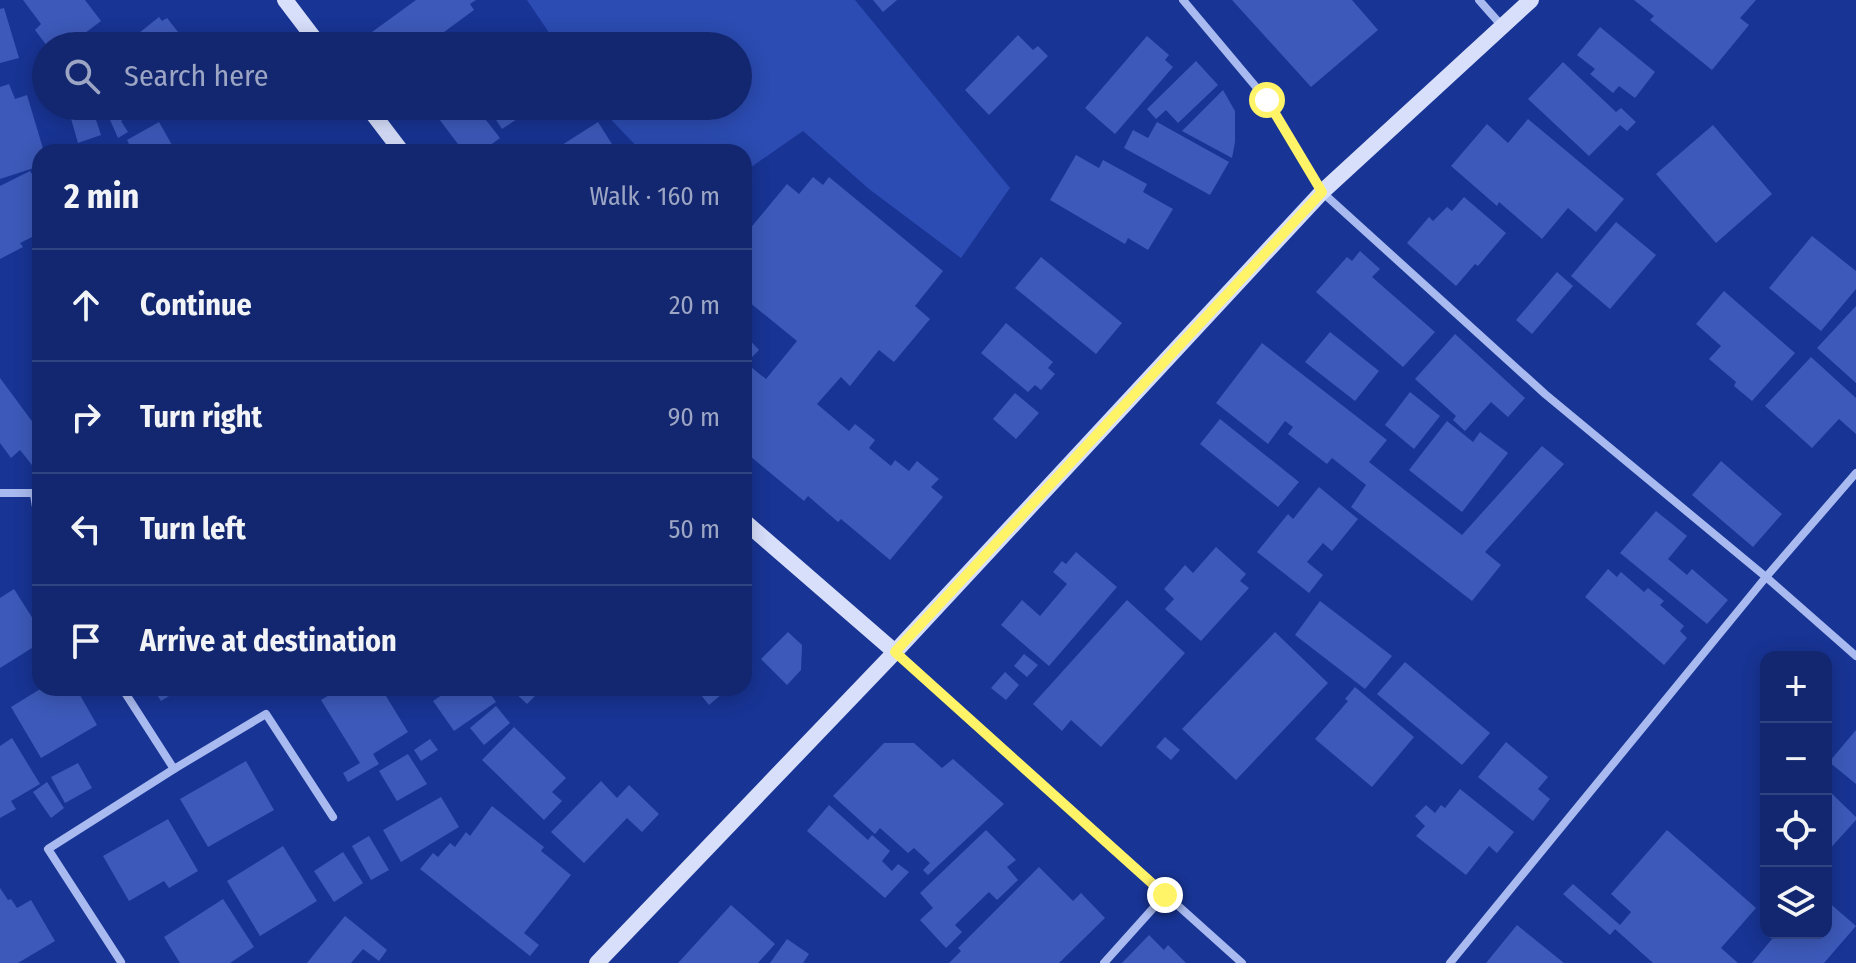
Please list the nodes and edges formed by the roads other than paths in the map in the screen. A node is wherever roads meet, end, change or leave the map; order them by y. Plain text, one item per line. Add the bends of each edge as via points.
1 (285, 0) edge
2 (1183, 0) edge
3 (1479, 0) edge
4 (1531, 0) edge
5 (1502, 26) junction
6 (309, 32) edge
7 (378, 120) edge
8 (396, 144) edge
9 (1322, 192) junction
10 (1856, 473) edge
11 (0, 493) edge
12 (32, 493) edge
13 (752, 528) edge
14 (1766, 577) junction
15 (895, 652) junction
16 (1856, 656) edge
17 (127, 696) edge
18 (174, 769) junction
19 (333, 817) dead end
20 (1165, 895) junction
21 (121, 962) edge
22 (597, 963) edge
23 (1104, 963) edge
24 (1242, 963) edge
25 (1450, 963) edge

1 - 6 street
2 - 9 street via 1267,100
3 - 5 street
4 - 5 street
5 - 9 street
7 - 8 street
9 - 14 street via 1545,394
9 - 15 street
10 - 14 street
11 - 12 street
13 - 15 street
14 - 16 street
14 - 25 street
15 - 20 street
15 - 22 street
17 - 18 street
18 - 19 street via 266,714
18 - 21 street via 48,849
20 - 23 street
20 - 24 street

